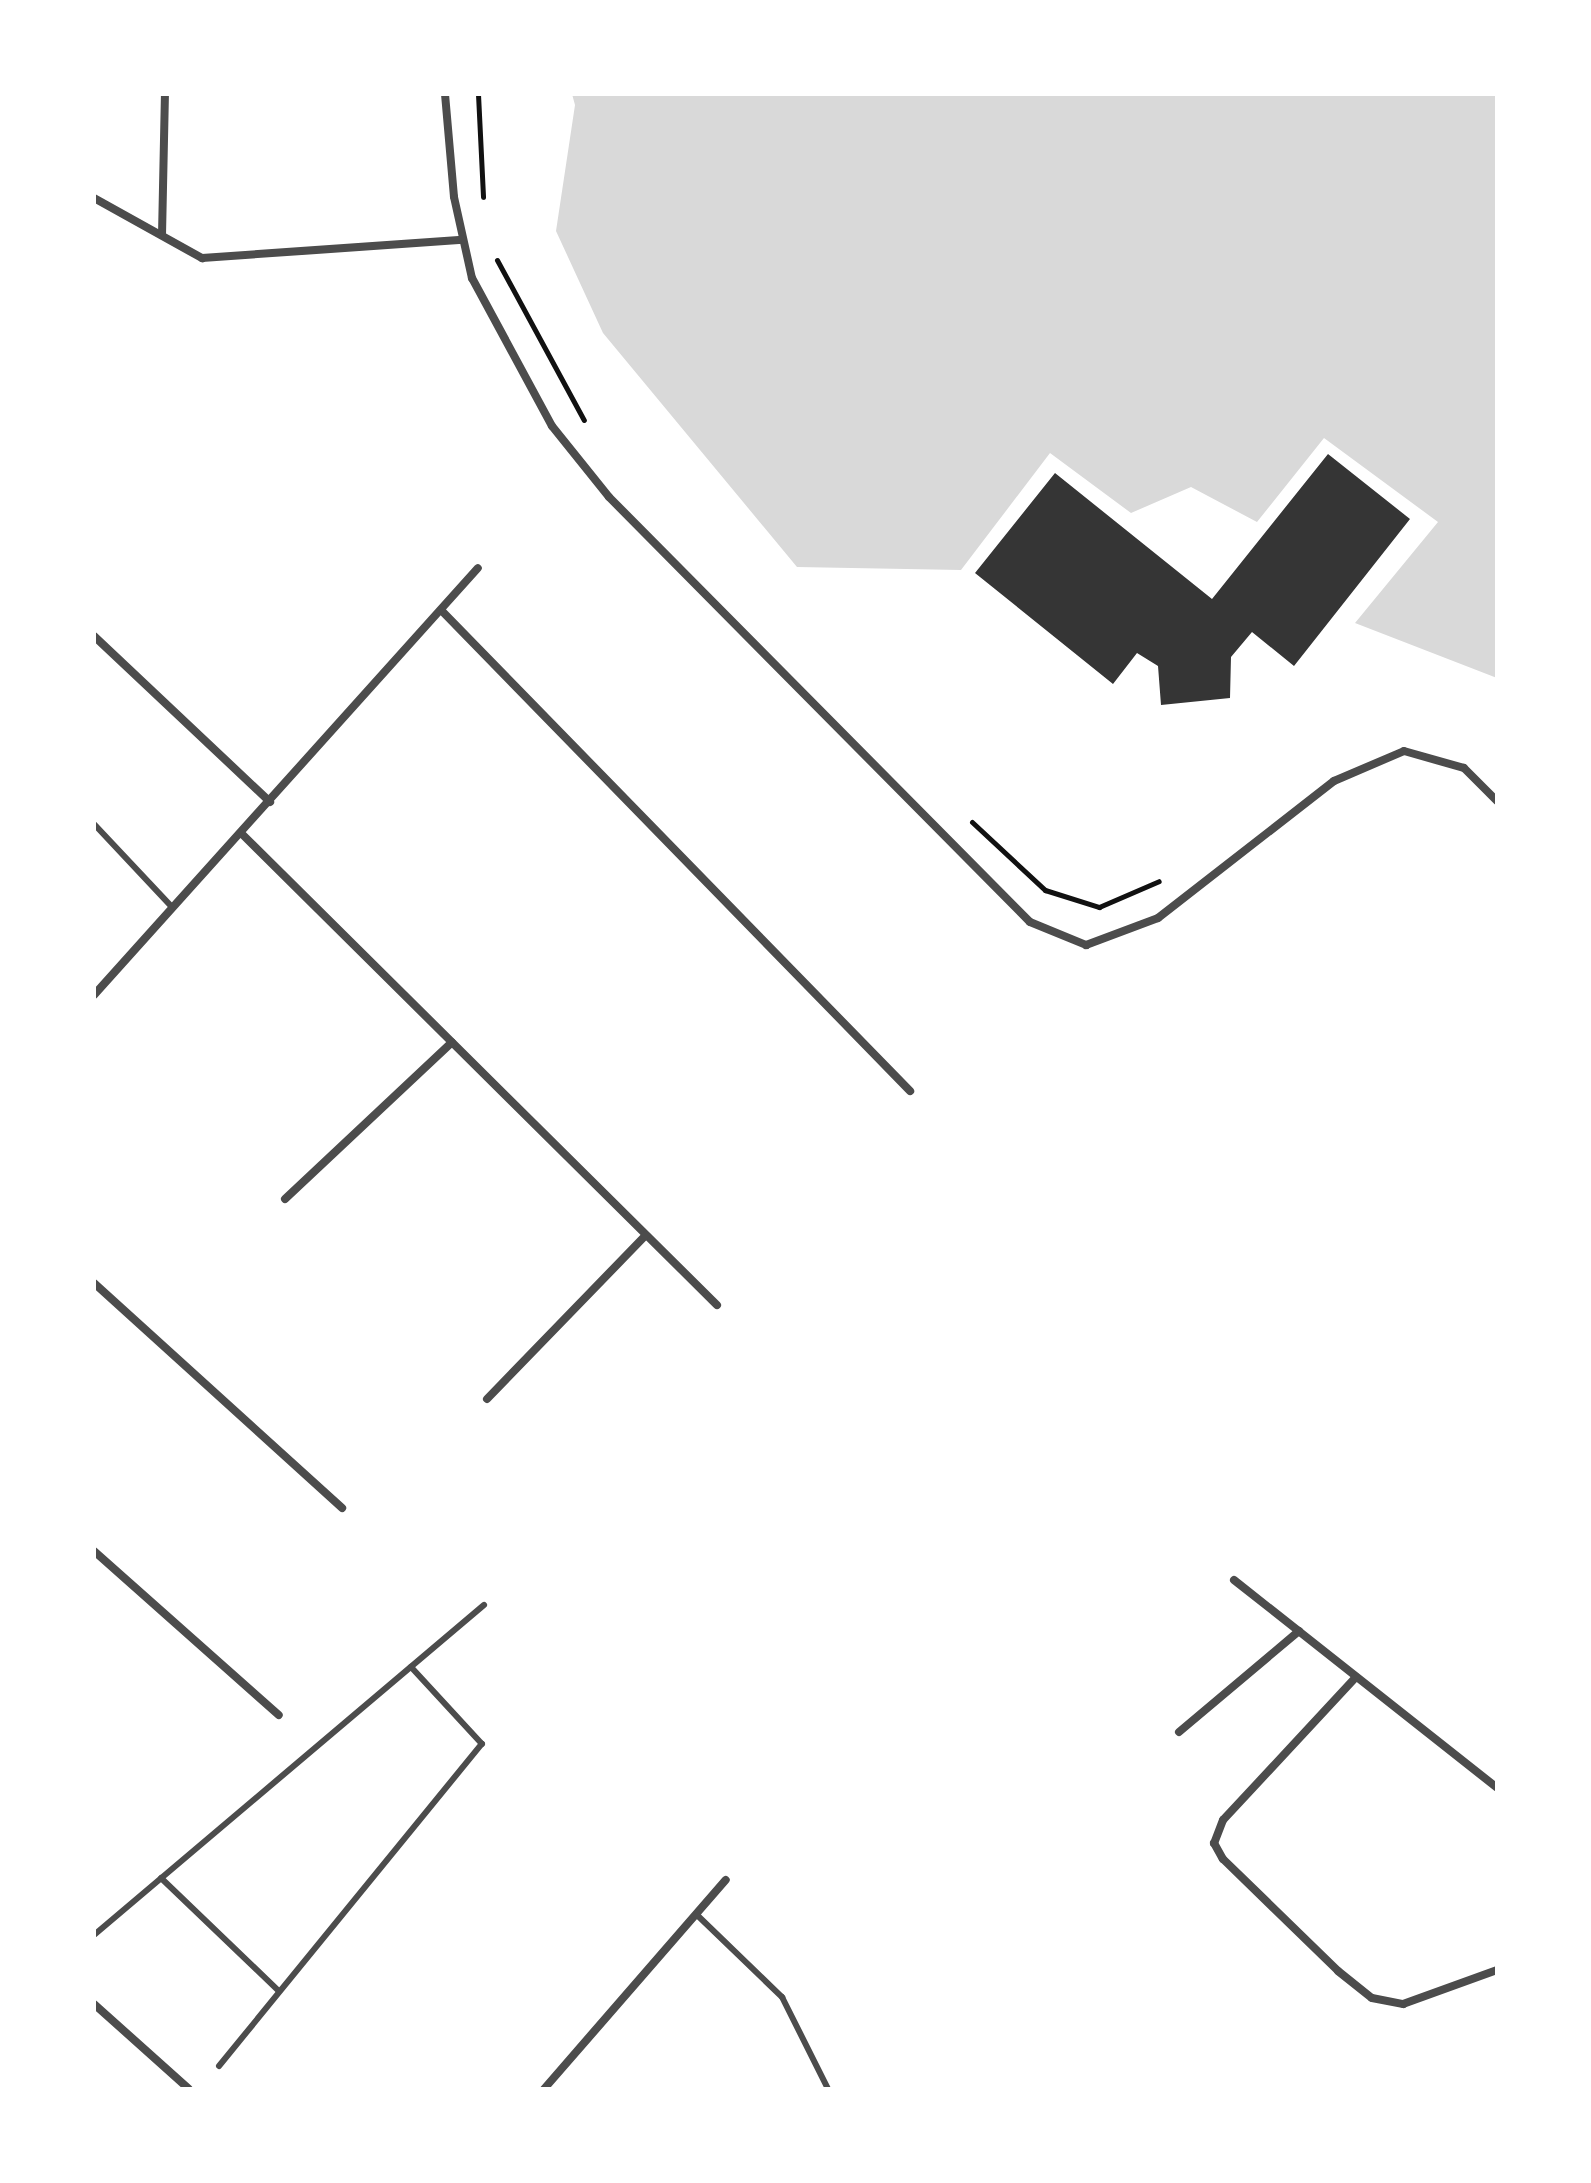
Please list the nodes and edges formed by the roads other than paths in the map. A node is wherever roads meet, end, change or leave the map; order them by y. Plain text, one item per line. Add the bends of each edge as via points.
1 (165, 94) edge
2 (445, 94) edge
3 (94, 198) edge
4 (162, 235) junction
5 (462, 240) junction
6 (478, 568) dead end
7 (441, 610) junction
8 (94, 636) edge
9 (1497, 801) edge
10 (270, 802) junction
11 (94, 824) edge
12 (242, 834) junction
13 (171, 906) junction
14 (94, 995) edge
15 (452, 1042) junction
16 (910, 1091) dead end
17 (285, 1199) dead end
18 (646, 1235) junction
19 (94, 1283) edge
20 (717, 1305) dead end
21 (487, 1399) dead end
22 (342, 1508) dead end
23 (94, 1551) edge
24 (1234, 1580) dead end
25 (484, 1605) dead end
26 (1299, 1631) junction
27 (411, 1667) junction
28 (1356, 1677) junction
29 (279, 1715) dead end
30 (1179, 1732) dead end
31 (1497, 1788) edge
32 (161, 1878) junction
33 (726, 1880) dead end
34 (696, 1914) junction
35 (94, 1935) edge
36 (1497, 1970) edge
37 (279, 1991) junction
38 (94, 2004) edge
39 (219, 2066) dead end
40 (189, 2089) edge
41 (544, 2089) edge
42 (828, 2089) edge

1 - 4 street
2 - 5 street
3 - 4 street
4 - 5 street via 202,258
5 - 9 street via 472,278 552,426 609,497 1030,922 1086,945 1158,918 1334,781 1404,751 1464,768
6 - 7 street
7 - 10 street
7 - 16 street
8 - 10 street
10 - 12 street
11 - 13 lane
12 - 13 street
12 - 15 street
13 - 14 street
15 - 17 street
15 - 18 street
18 - 20 street
18 - 21 street
19 - 22 street
23 - 29 street
24 - 26 street
25 - 27 lane
26 - 28 street
26 - 30 street
27 - 32 lane
27 - 37 lane via 482,1744
28 - 31 street
28 - 36 street via 1223,1820 1214,1843 1223,1859 1372,1998 1403,2004
32 - 35 lane
32 - 37 lane
33 - 34 street
34 - 41 street
34 - 42 lane via 782,1997
37 - 39 lane
38 - 40 street

